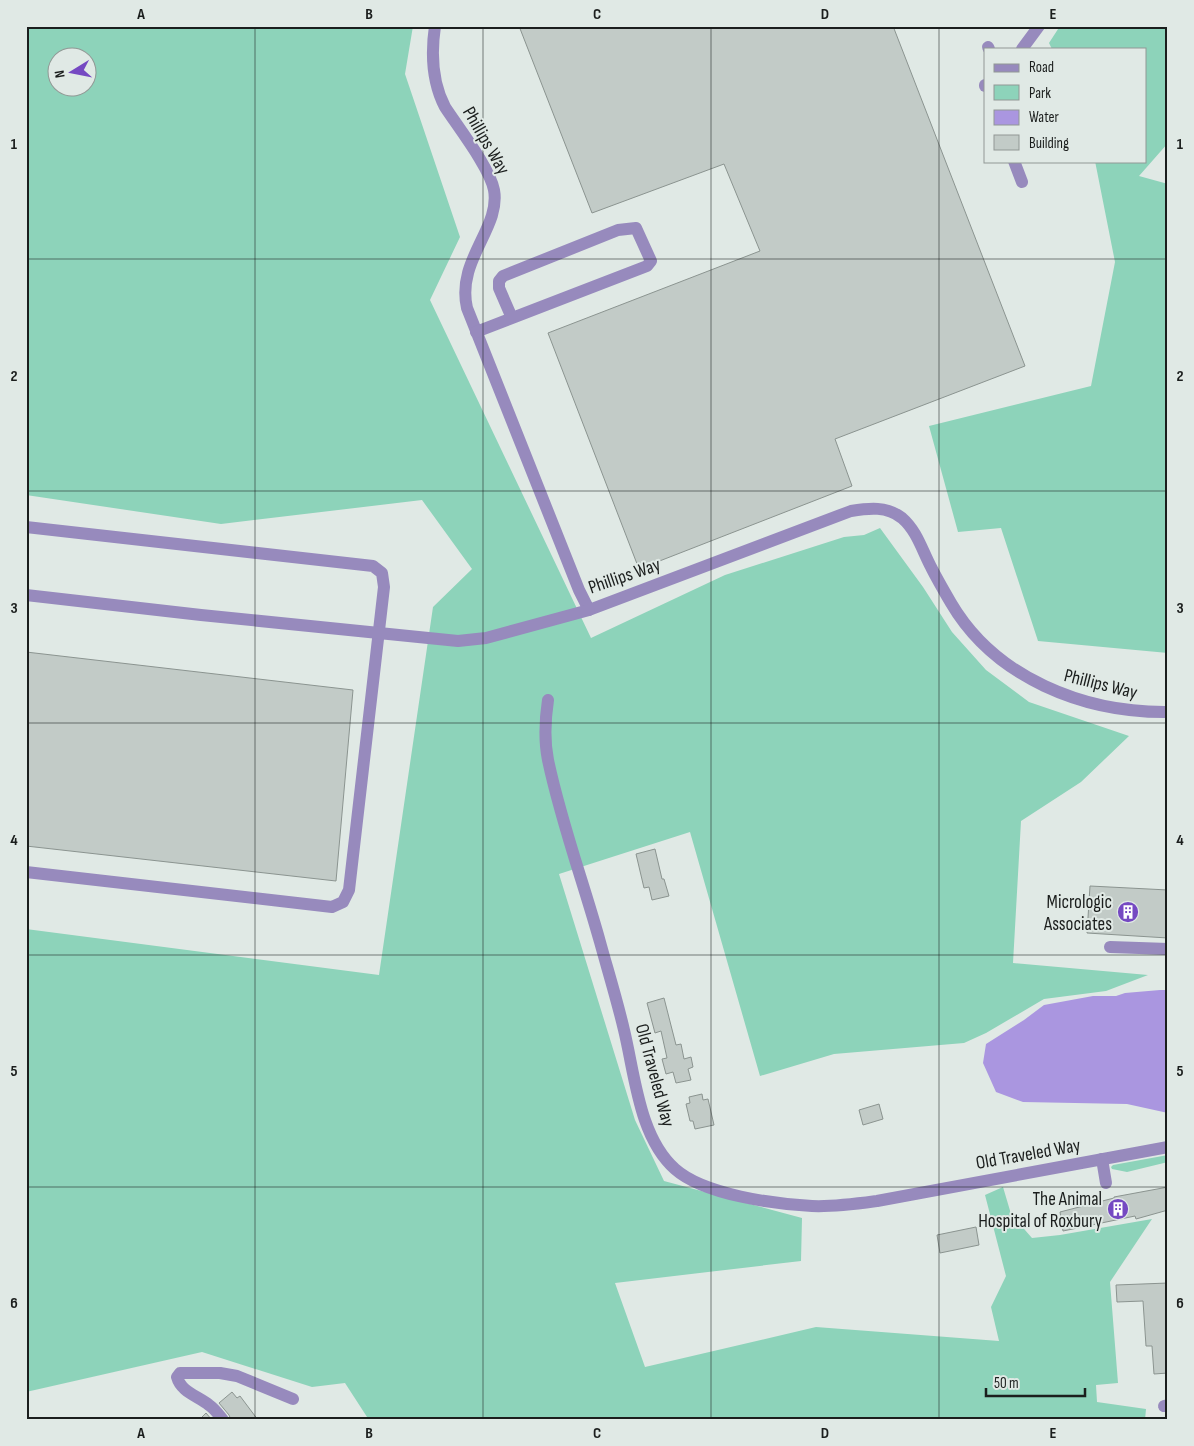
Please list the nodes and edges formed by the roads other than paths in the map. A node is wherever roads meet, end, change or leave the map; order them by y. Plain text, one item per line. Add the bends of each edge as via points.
1 (435, 26) edge
2 (1039, 26) edge
3 (1023, 48) edge
4 (1014, 162) edge
5 (1022, 182) dead end
6 (512, 318) junction
7 (476, 332) junction
8 (26, 527) edge
9 (26, 595) edge
10 (589, 610) junction
11 (379, 633) junction
12 (548, 700) dead end
13 (1168, 712) edge
14 (26, 872) edge
15 (1110, 946) dead end
16 (1168, 949) edge
17 (1168, 1147) edge
18 (1102, 1159) junction
19 (1106, 1182) dead end
20 (293, 1399) dead end
21 (223, 1420) edge

1 - 7 street, Phillips Way via 432,54 440,95 494,190 491,218 471,261 466,284 466,300
2 - 3 street
4 - 5 street
6 - 6 street via 648,266 651,261 636,228 618,230 503,276 499,281 500,288
6 - 7 street
7 - 10 street, Phillips Way
8 - 11 street via 373,566 382,573 384,587
9 - 11 street
10 - 11 street via 486,638 458,641
10 - 13 street, Phillips Way via 851,511 880,509 900,517 910,526 960,618 980,640 1020,673 1050,689 1088,703 1144,713
11 - 14 street via 349,890 343,902 332,906
12 - 18 street, Old Traveled Way via 544,723 547,758 614,990 636,1088 656,1145 677,1171 705,1187 742,1196 779,1203 830,1206 876,1201
15 - 16 street
17 - 18 street, Old Traveled Way
18 - 19 street
20 - 21 street via 237,1376 180,1373 178,1382 185,1390 211,1406

